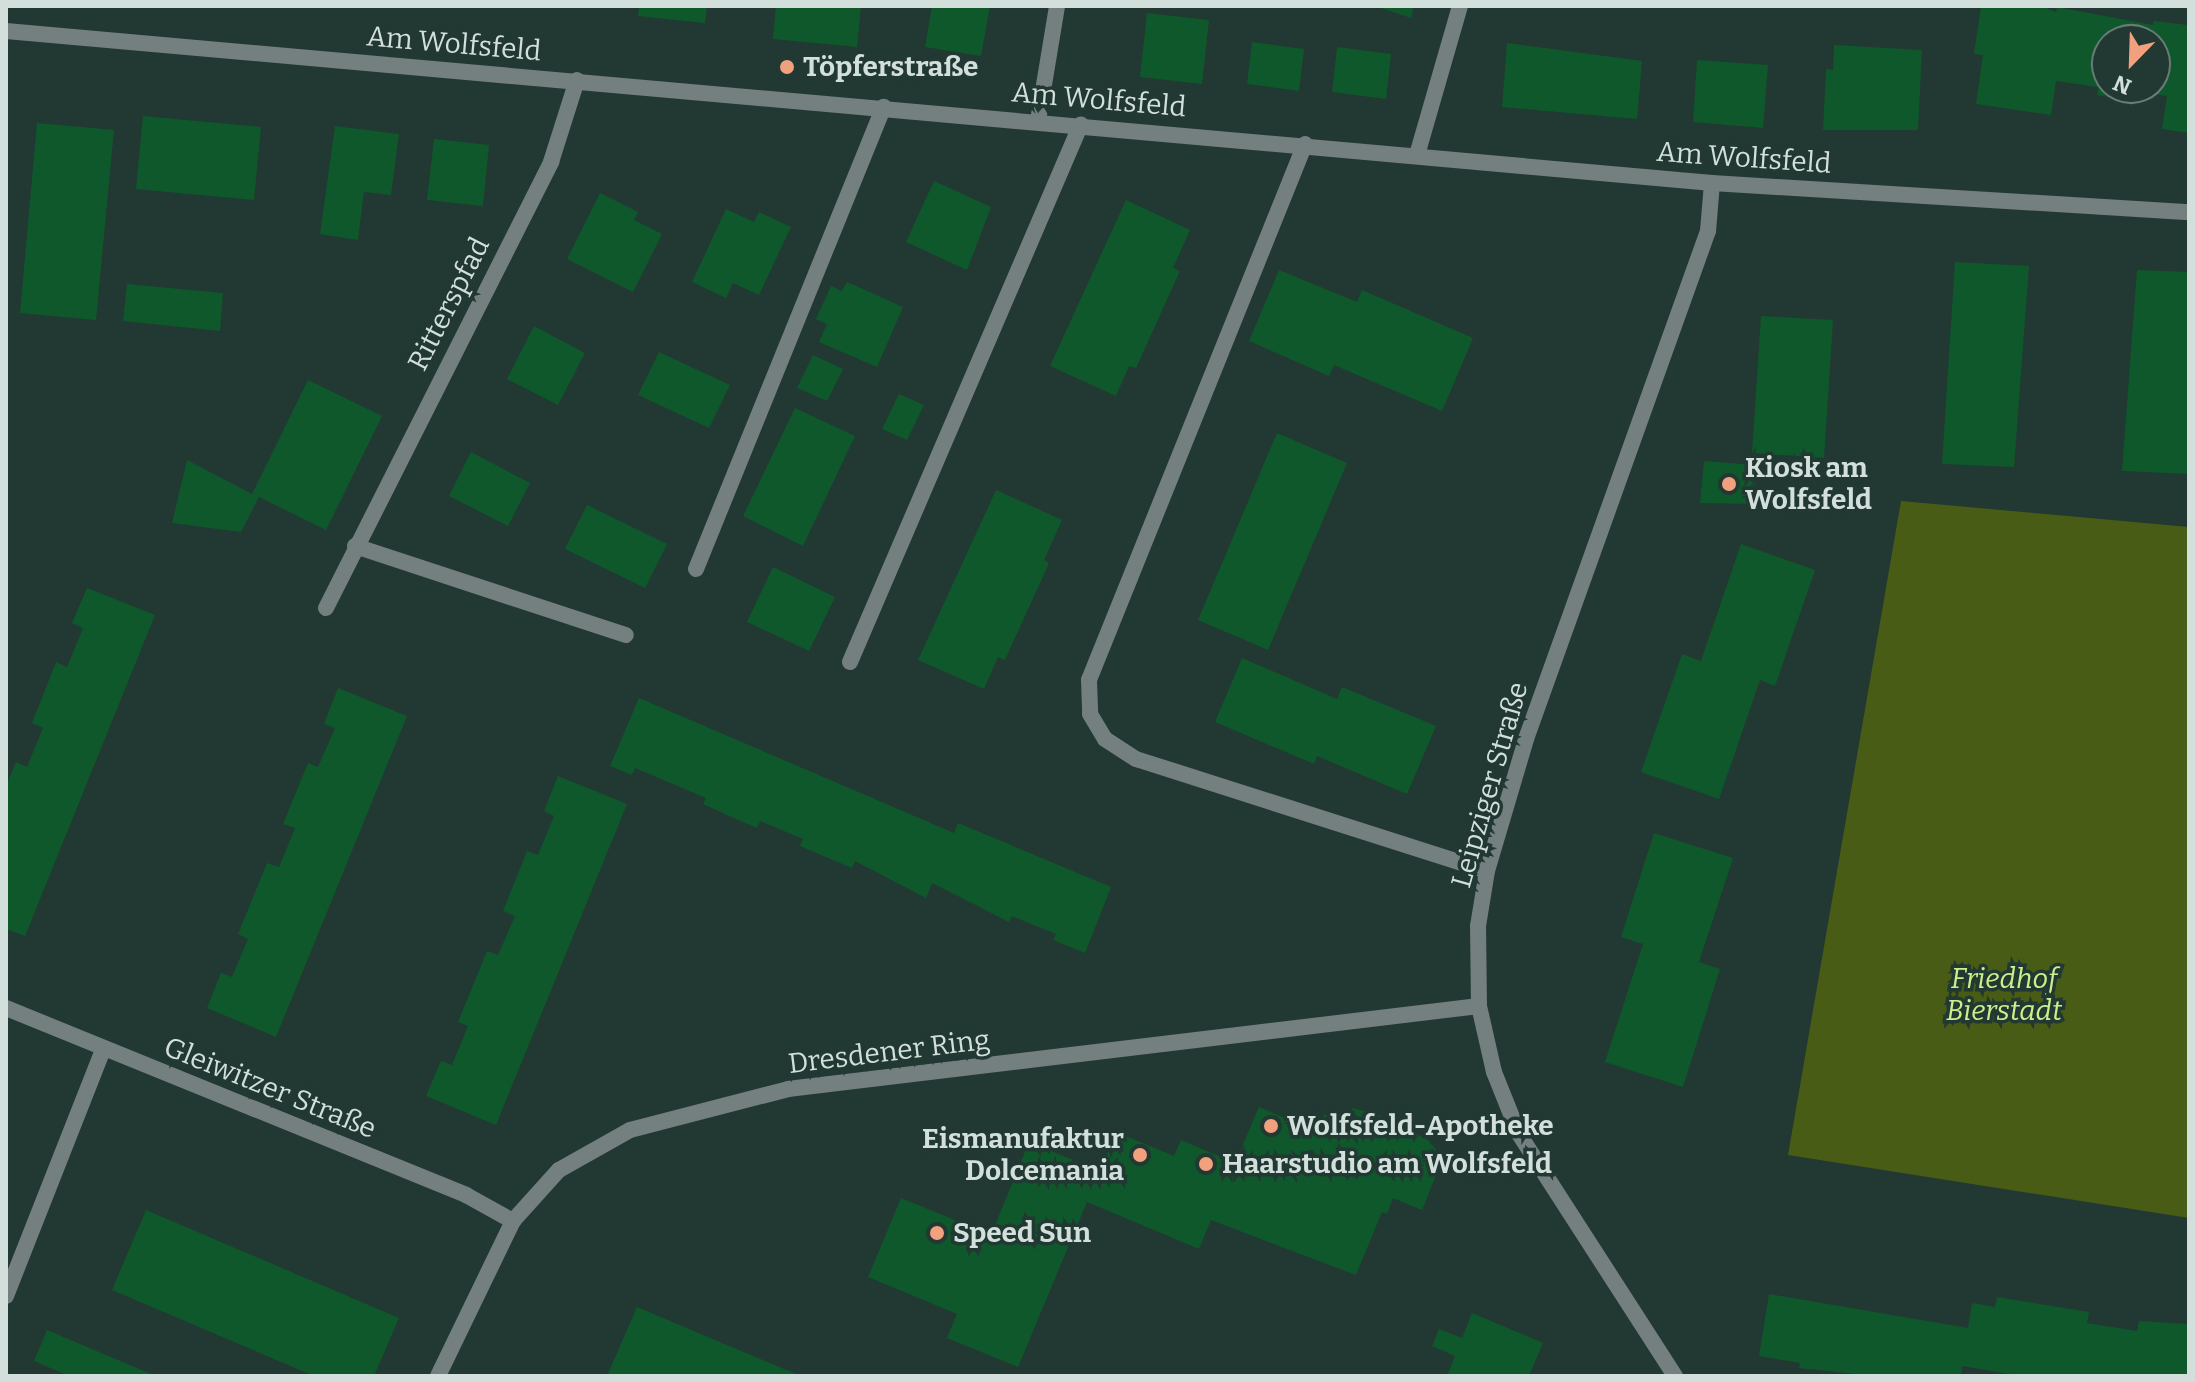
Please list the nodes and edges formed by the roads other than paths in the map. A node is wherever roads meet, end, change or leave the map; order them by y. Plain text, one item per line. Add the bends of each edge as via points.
1 (1057, 6) edge
2 (1460, 6) edge
3 (6, 31) edge
4 (577, 80) junction
5 (884, 107) junction
6 (1038, 121) junction
7 (1081, 124) junction
8 (1305, 144) junction
9 (1417, 155) junction
10 (1712, 183) junction
11 (2189, 212) edge
12 (355, 546) junction
13 (696, 569) dead end
14 (326, 608) dead end
15 (626, 635) dead end
16 (850, 662) dead end
17 (1487, 871) junction
18 (1479, 1006) junction
19 (6, 1008) edge
20 (103, 1050) junction
21 (513, 1221) junction
22 (6, 1296) edge
23 (438, 1376) edge
24 (1675, 1376) edge

1 - 6 street
2 - 9 street
3 - 4 street, Am Wolfsfeld
4 - 5 street, Am Wolfsfeld
4 - 12 street, Ritterspfad via 551,162
5 - 6 street, Am Wolfsfeld
5 - 13 street
6 - 7 street, Am Wolfsfeld
7 - 8 street, Am Wolfsfeld
7 - 16 street
8 - 9 street, Am Wolfsfeld
8 - 17 street via 1089,680 1090,714 1105,739 1136,759
9 - 10 street, Am Wolfsfeld
10 - 11 street, Am Wolfsfeld
10 - 17 street, Leipziger Straße via 1708,231 1526,739
12 - 14 street, Ritterspfad
12 - 15 street
17 - 18 street, Leipziger Straße via 1478,926
18 - 21 street, Dresdener Ring via 788,1089 630,1130 559,1170
18 - 24 street, Leipziger Straße via 1494,1072 1518,1132
19 - 20 street, Gleiwitzer Straße
20 - 21 street, Gleiwitzer Straße via 466,1195
20 - 22 street
21 - 23 street, Dresdener Ring

